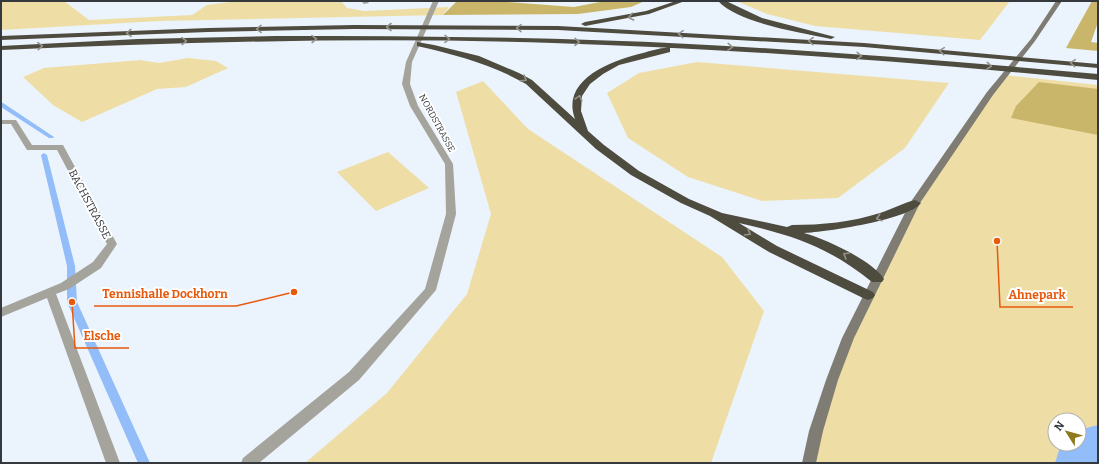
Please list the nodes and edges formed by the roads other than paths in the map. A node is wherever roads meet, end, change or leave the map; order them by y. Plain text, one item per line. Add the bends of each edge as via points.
1 (682, 1) edge
2 (721, 1) edge
3 (1059, 1) edge
4 (434, 3) edge
5 (558, 28) junction
6 (1, 38) edge
7 (394, 38) junction
8 (864, 44) junction
9 (691, 45) junction
10 (1, 48) edge
11 (1098, 66) edge
12 (1098, 77) edge
13 (4, 121) edge
14 (587, 134) junction
15 (915, 203) junction
16 (714, 213) junction
17 (778, 228) junction
18 (877, 279) junction
19 (50, 292) junction
20 (868, 295) junction
21 (1, 313) edge
22 (113, 463) edge
23 (248, 463) edge
24 (809, 463) edge

1 -> 5 highway via 636,16
2 - 8 highway via 734,10 758,19
3 - 15 main road via 1033,40 990,94
4 - 23 street, NORDSTRASSE via 409,62 406,84 414,106 448,164 451,214 430,290 354,376
5 -> 6 highway via 347,27
8 -> 5 highway
7 -> 9 highway
10 -> 7 highway via 258,39
7 -> 14 highway via 469,55 504,68 529,82
11 -> 8 highway
9 -> 12 highway via 965,64
14 -> 9 highway via 581,124 577,105 582,88 596,74 628,58
13 - 19 street, BACHSTRASSE via 12,122 30,148 60,147 112,244 97,265 65,286
14 - 16 highway via 635,173
15 -> 17 highway via 876,219 852,224 822,228
15 - 18 main road
16 - 17 highway
16 -> 20 highway via 773,249
18 -> 17 highway via 838,250
18 - 20 main road
19 - 21 street, BACHSTRASSE
19 - 22 street
20 - 24 main road via 832,380

